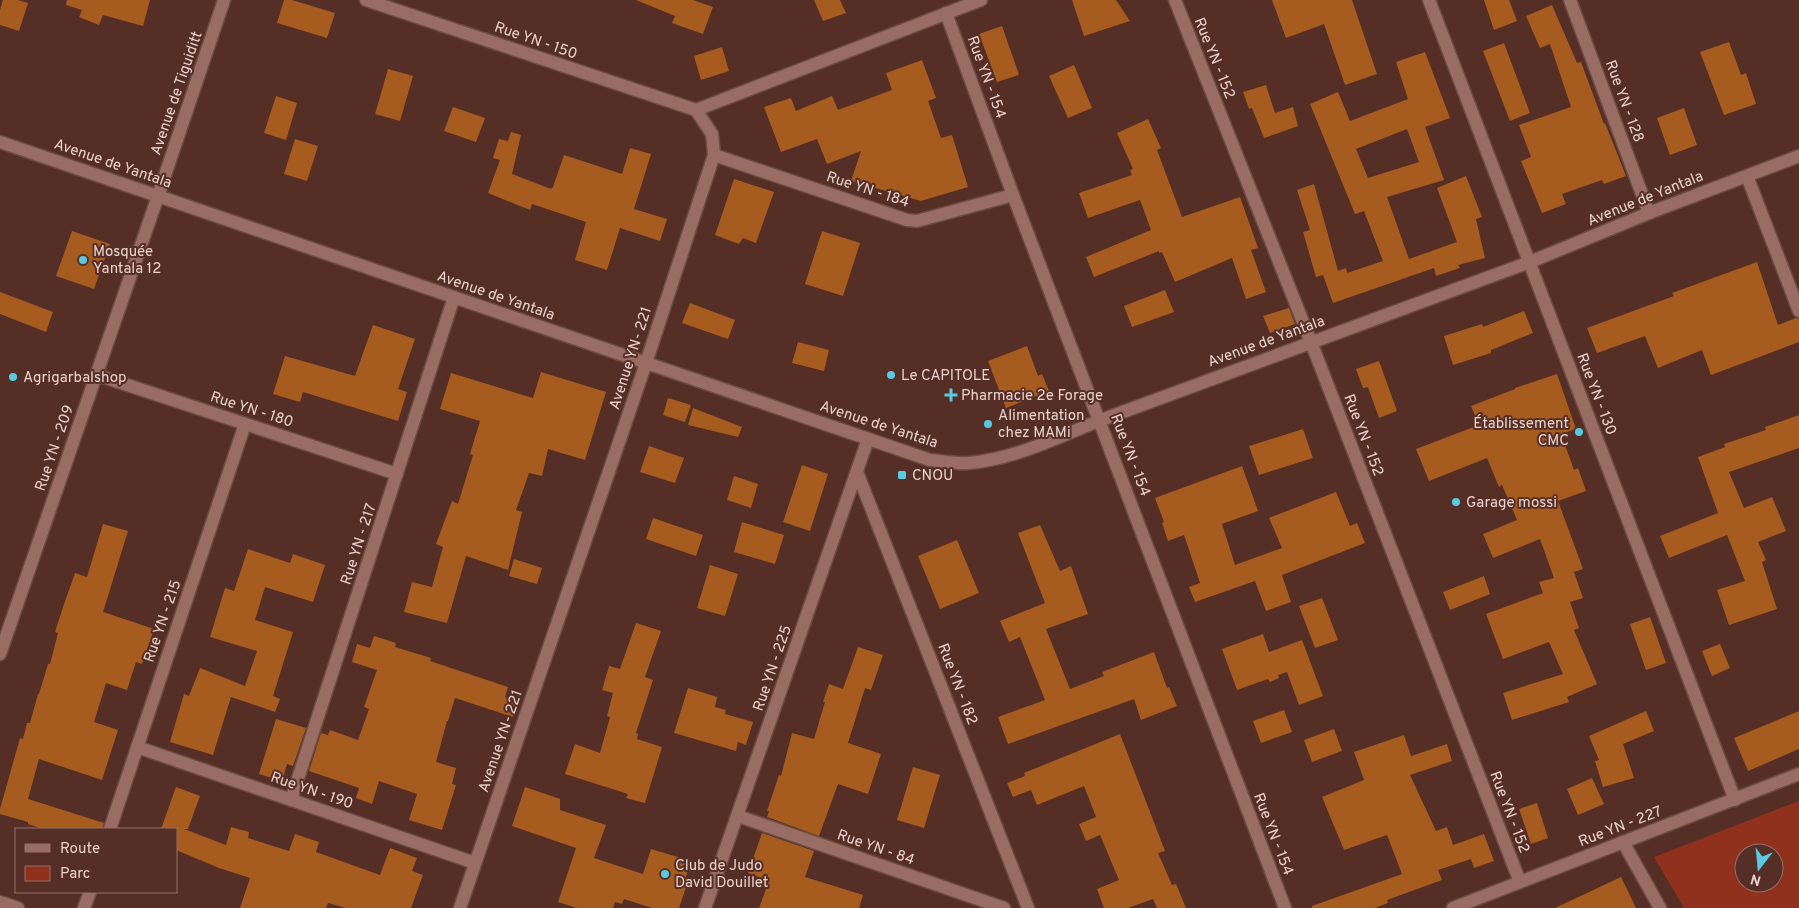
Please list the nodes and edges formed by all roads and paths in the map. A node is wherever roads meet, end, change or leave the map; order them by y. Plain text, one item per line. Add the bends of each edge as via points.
1 (224, 0) edge
2 (366, 0) edge
3 (981, 0) edge
4 (1175, 0) edge
5 (1429, 0) edge
6 (1570, 0) edge
7 (946, 13) junction
8 (696, 110) junction
9 (0, 142) edge
10 (714, 156) junction
11 (1799, 156) edge
12 (1748, 176) junction
13 (1014, 195) junction
14 (158, 196) junction
15 (1649, 213) junction
16 (1530, 262) junction
17 (454, 297) junction
18 (1799, 311) edge
19 (1311, 342) junction
20 (646, 363) junction
21 (96, 376) junction
22 (1100, 420) junction
23 (246, 424) junction
24 (868, 439) junction
25 (857, 472) junction
26 (398, 474) junction
27 (0, 654) edge
28 (138, 747) junction
29 (1799, 774) edge
30 (291, 800) junction
31 (1735, 800) junction
32 (738, 816) junction
33 (110, 828) edge
34 (1623, 842) junction
35 (475, 863) junction
36 (1520, 882) junction
37 (90, 893) edge
38 (0, 902) edge
39 (462, 907) edge
40 (18, 908) edge
41 (84, 908) edge
42 (705, 908) edge
43 (1004, 908) edge
44 (1028, 908) edge
45 (1285, 908) edge
46 (1453, 908) edge
47 (1660, 908) edge

1 - 14 street, Avenue de Tiguiditt
2 - 8 street, Rue YN - 150
3 - 7 street
4 - 19 street, Rue YN - 152
5 - 16 street, Rue YN - 130
6 - 15 street, Rue YN - 128
7 - 8 street
7 - 13 street, Rue YN - 154
8 - 10 street, Avenue YN- 221 via 712,134
9 - 14 street, Avenue de Yantala
10 - 13 street, Rue YN - 184 via 907,220 917,221
10 - 20 street, Avenue YN- 221
11 - 12 street, Avenue de Yantala
12 - 15 street, Avenue de Yantala
12 - 18 street
13 - 22 street, Rue YN - 154
14 - 17 street, Avenue de Yantala
14 - 21 street, Rue YN - 209
15 - 16 street, Avenue de Yantala
16 - 19 street, Avenue de Yantala
16 - 31 street, Rue YN - 130
17 - 20 street, Avenue de Yantala
17 - 26 street, Rue YN - 217
19 - 22 street, Avenue de Yantala
19 - 36 street, Rue YN - 152
20 - 24 street, Avenue de Yantala
20 - 35 street, Avenue YN- 221
21 - 23 street, Rue YN - 180
21 - 27 street, Rue YN - 209
22 - 24 street, Avenue de Yantala via 1034,447 968,463 930,460
22 - 45 street, Rue YN - 154
23 - 26 street, Rue YN - 180
23 - 28 street, Rue YN - 215
24 - 25 street, Rue YN - 225
25 - 32 street, Rue YN - 225
25 - 44 street, Rue YN - 182
26 - 30 street, Rue YN - 217
28 - 30 street, Rue YN - 190
28 - 33 street, Rue YN - 215
29 - 31 street, Rue YN - 227
30 - 35 street, Rue YN - 190
31 - 34 street, Rue YN - 227
32 - 42 street, Rue YN - 225
32 - 43 street, Rue YN - 84
34 - 36 street, Rue YN - 227
34 - 47 street
35 - 39 street, Avenue YN- 221
36 - 46 street, Rue YN - 227
37 - 41 street
38 - 40 street

